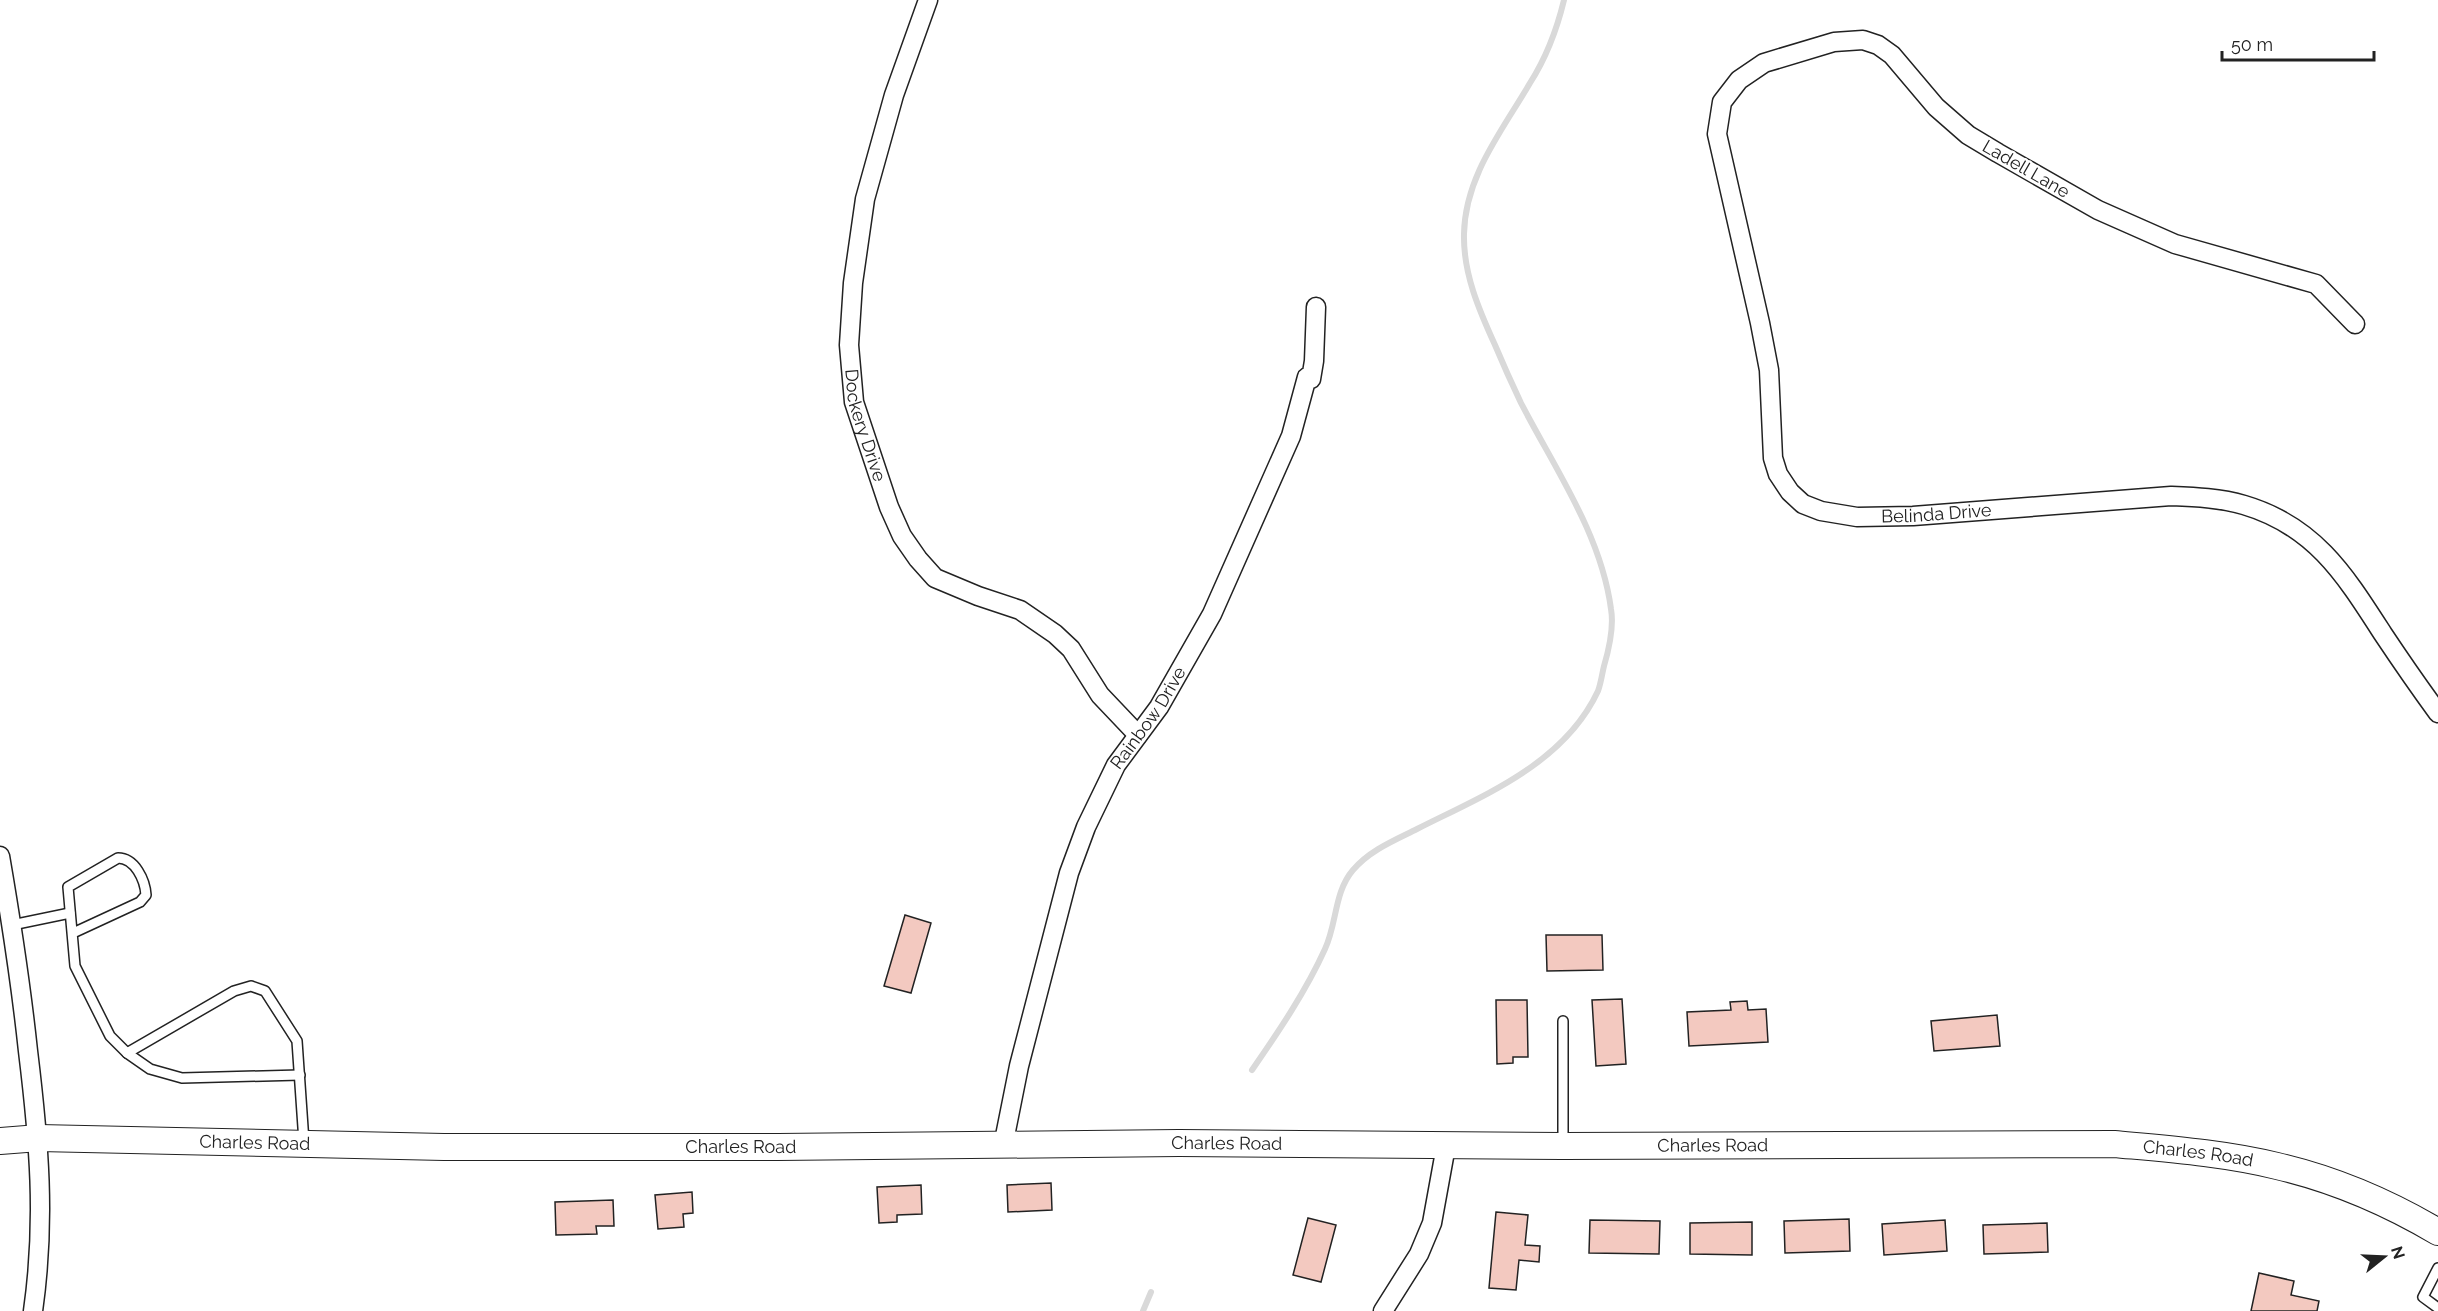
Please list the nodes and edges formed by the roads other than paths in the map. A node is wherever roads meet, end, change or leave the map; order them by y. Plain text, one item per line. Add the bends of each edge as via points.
1 (928, 0) edge
2 (1722, 102) joint
3 (1316, 307) dead end
4 (2355, 324) dead end
5 (2438, 713) edge
6 (1138, 735) junction
7 (0, 856) edge
8 (70, 913) junction
9 (12, 926) junction
10 (72, 933) junction
11 (1563, 1021) dead end
12 (127, 1053) junction
13 (300, 1075) junction
14 (39, 1138) junction
15 (0, 1142) edge
16 (304, 1144) junction
17 (1003, 1146) junction
18 (1446, 1146) junction
19 (1563, 1146) junction
20 (2438, 1232) edge
21 (2438, 1268) edge
22 (2438, 1308) edge
23 (33, 1311) edge
24 (1383, 1311) edge

1 - 6 street, Dockery Drive via 894,95 865,199 849,345 854,402 889,507 918,559 935,578 1020,610 1055,634 1071,649 1100,695
2 - 4 street, Ladell Lane via 1739,80 1764,63 1834,42 1870,42 1892,55 1936,107 1968,135 1998,153 2098,210 2175,244 2316,284
2 - 5 street, Belinda Drive via 1717,134 1769,370 1773,458 1778,474 1803,504 1857,517 2171,496 2243,504 2276,516 2304,533 2331,558
3 - 6 street, Rainbow Drive via 1311,379 1307,377 1291,436 1212,614 1159,707
6 - 17 street, Rainbow Drive via 1104,788 1069,873 1018,1066
7 - 9 street
8 - 9 lane
8 - 10 lane
8 - 10 lane via 68,886 118,858 133,863 145,887 146,895 140,902
9 - 14 street
10 - 12 lane via 75,966 110,1036
11 - 19 lane
12 - 13 lane via 150,1069 182,1078
12 - 13 lane via 234,991 251,986 266,991 297,1041
13 - 16 lane
14 - 15 street, Charles Road
14 - 16 street, Charles Road
14 - 23 street via 41,1235
16 - 17 street, Charles Road
17 - 18 street, Charles Road
18 - 19 street, Charles Road
18 - 24 street via 1431,1223 1419,1254
19 - 20 street, Charles Road via 2114,1144 2157,1148 2278,1166 2387,1204
21 - 22 lane via 2423,1297

